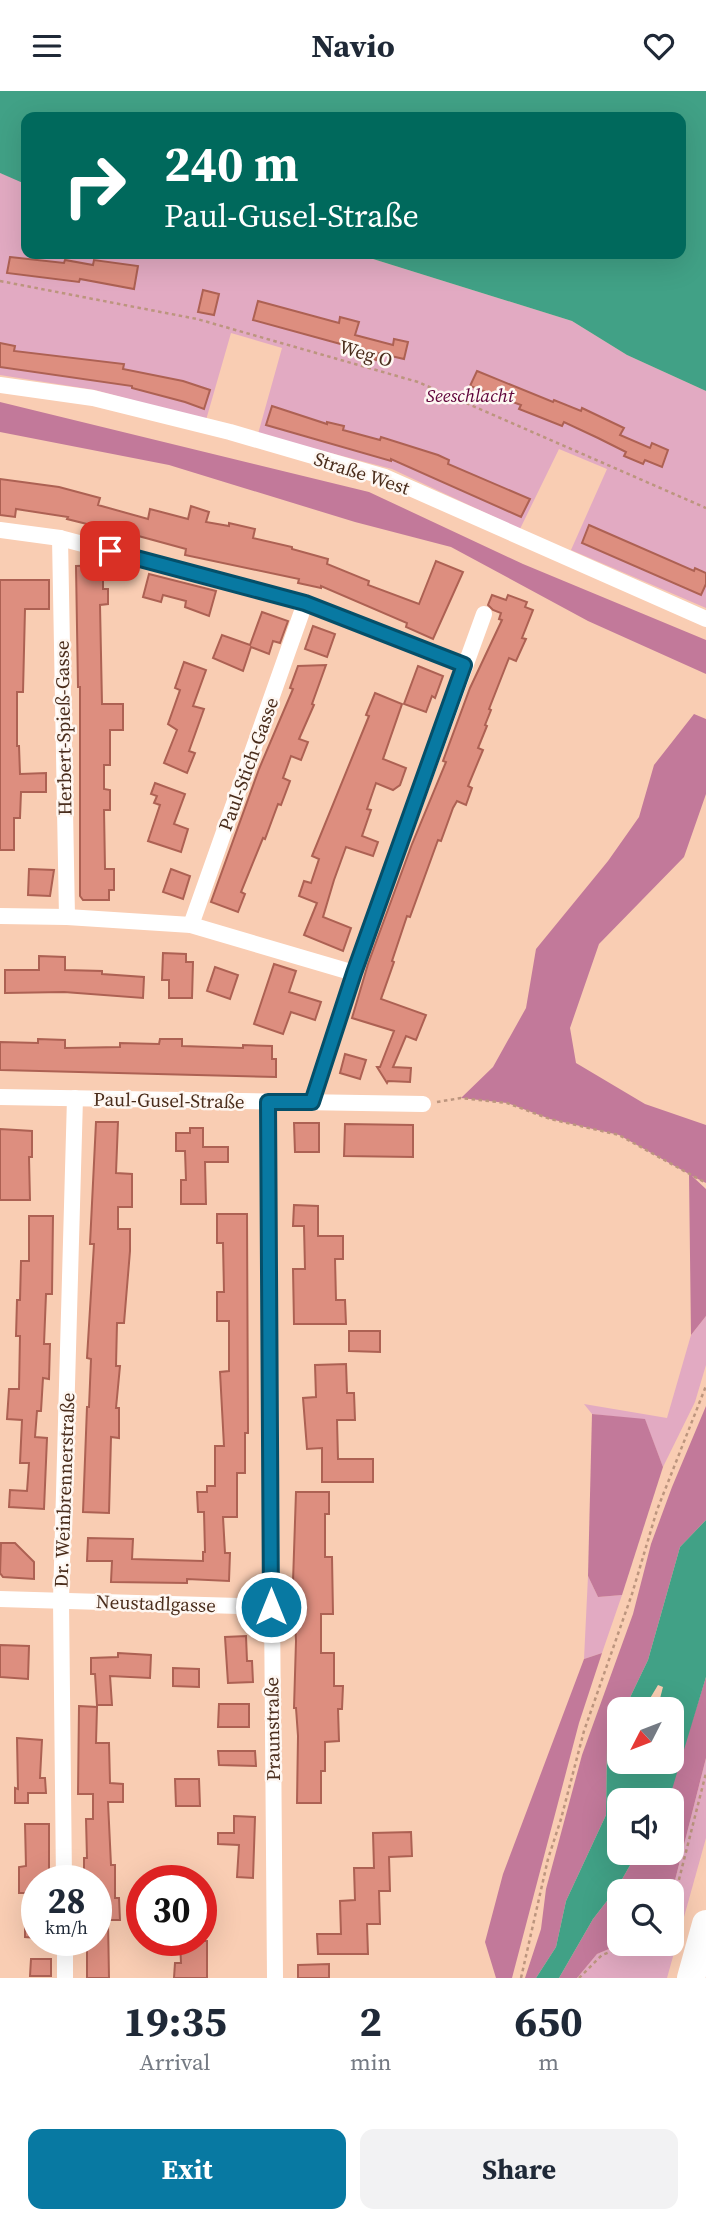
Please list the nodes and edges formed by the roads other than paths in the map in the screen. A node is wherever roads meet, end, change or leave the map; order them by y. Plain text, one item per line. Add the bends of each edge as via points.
1 (0, 385) edge
2 (0, 530) edge
3 (60, 538) junction
4 (305, 603) junction
5 (484, 614) dead end
6 (706, 619) edge
7 (464, 665) junction
8 (0, 916) edge
9 (66, 917) junction
10 (191, 925) junction
11 (354, 973) junction
12 (0, 1097) edge
13 (75, 1098) junction
14 (268, 1102) junction
15 (312, 1102) junction
16 (422, 1104) road end
17 (0, 1599) edge
18 (61, 1600) junction
19 (271, 1607) junction
20 (64, 1865) edge
21 (706, 1924) edge
22 (65, 1956) edge
23 (65, 1978) edge
24 (275, 1978) edge
25 (691, 1978) edge

1 - 6 street, Straße West via 93,398 385,477
2 - 3 street
3 - 4 street
3 - 9 street, Herbert-Spieß-Gasse
4 - 7 street
4 - 10 street, Paul-Stich-Gasse
5 - 7 street
7 - 11 street
8 - 9 street
9 - 10 street
10 - 11 street
11 - 15 street
12 - 13 street, Paul-Gusel-Straße
13 - 14 street, Paul-Gusel-Straße
13 - 18 street, Dr. Weinbrennerstraße
14 - 15 street, Paul-Gusel-Straße
14 - 19 street, Praunstraße
15 - 16 street, Paul-Gusel-Straße
17 - 18 street, Neustadlgasse
18 - 19 street, Neustadlgasse
18 - 20 street, Dr. Weinbrennerstraße
19 - 24 street, Praunstraße
21 - 25 highway
22 - 23 street

